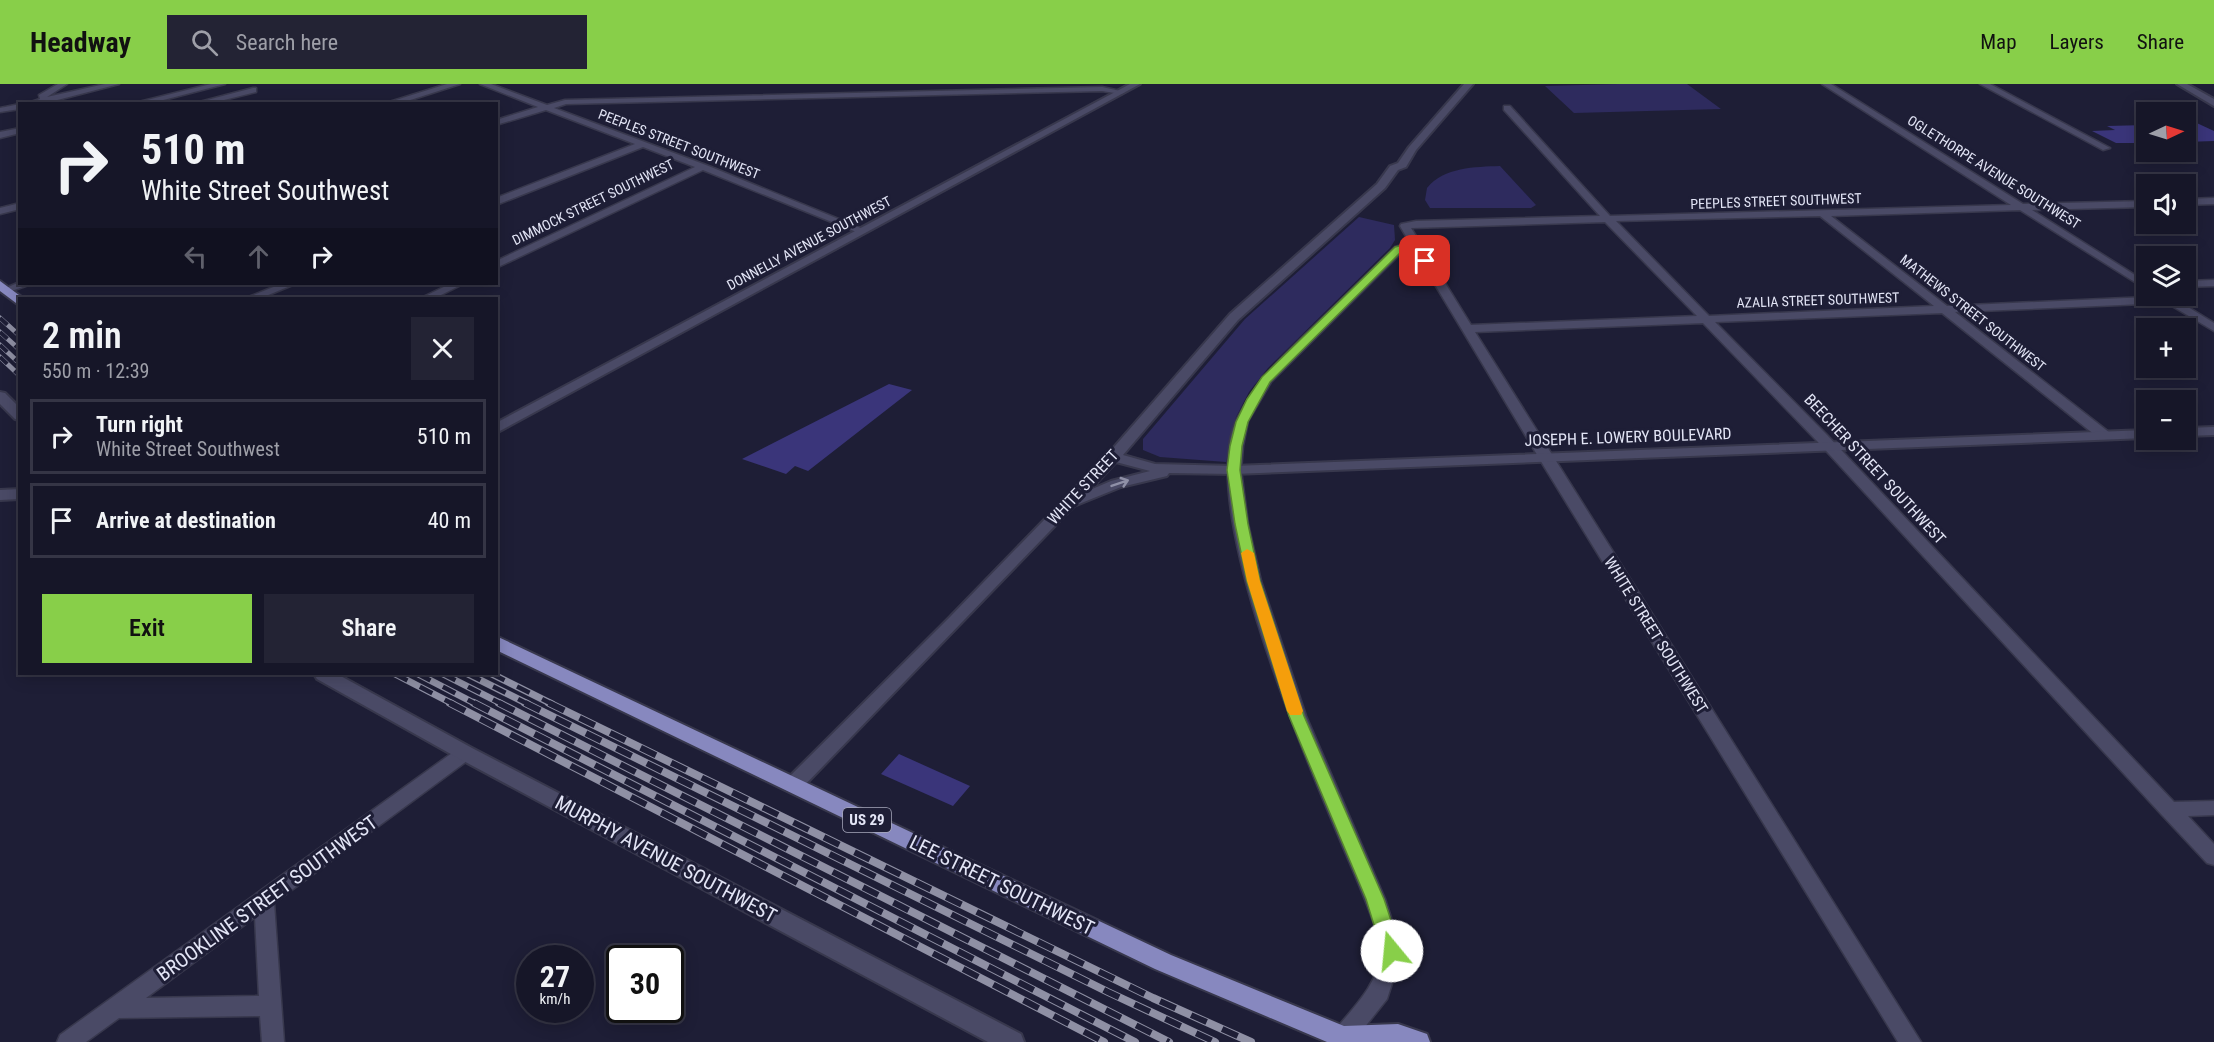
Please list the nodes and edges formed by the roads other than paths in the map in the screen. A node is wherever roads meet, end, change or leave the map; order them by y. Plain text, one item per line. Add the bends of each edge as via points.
1 (63, 84) edge
2 (116, 84) edge
3 (221, 84) edge
4 (456, 84) edge
5 (484, 84) edge
6 (810, 84) edge
7 (1136, 84) edge
8 (1469, 84) edge
9 (1826, 84) edge
10 (1984, 84) edge
11 (2181, 84) edge
12 (1101, 86) edge
13 (946, 88) edge
14 (253, 90) dead end
15 (1121, 92) junction
16 (166, 96) junction
17 (805, 96) junction
18 (43, 100) junction
19 (36, 102) edge
20 (143, 102) edge
21 (175, 102) edge
22 (204, 102) edge
23 (394, 102) edge
24 (2214, 103) edge
25 (18, 106) edge
26 (545, 107) junction
27 (1507, 108) dead end
28 (0, 110) edge
29 (498, 122) edge
30 (18, 130) edge
31 (0, 135) edge
32 (644, 144) junction
33 (2106, 148) dead end
34 (703, 167) junction
35 (498, 201) edge
36 (2214, 201) edge
37 (2196, 202) edge
38 (2136, 204) edge
39 (18, 206) edge
40 (2022, 208) junction
41 (0, 211) edge
42 (1822, 213) junction
43 (1608, 219) junction
44 (1406, 226) joint
45 (863, 231) junction
46 (1414, 244) junction
47 (498, 264) edge
48 (2136, 279) edge
49 (2214, 283) edge
50 (2196, 284) edge
51 (20, 285) edge
52 (287, 285) edge
53 (457, 285) edge
54 (3, 288) edge
55 (255, 297) edge
56 (430, 297) edge
57 (2136, 299) edge
58 (18, 300) edge
59 (2179, 306) edge
60 (1944, 309) junction
61 (1705, 319) junction
62 (2214, 328) edge
63 (1467, 329) junction
64 (0, 396) edge
65 (18, 414) edge
66 (498, 428) edge
67 (2214, 431) edge
68 (2196, 432) edge
69 (2136, 434) edge
70 (2105, 436) junction
71 (1829, 447) junction
72 (1113, 457) junction
73 (1546, 458) junction
74 (1177, 469) junction
75 (1234, 470) junction
76 (18, 494) edge
77 (0, 495) edge
78 (1066, 506) junction
79 (498, 643) edge
80 (325, 675) edge
81 (465, 753) junction
82 (794, 785) junction
83 (2214, 807) edge
84 (2169, 810) junction
85 (2214, 857) edge
86 (264, 900) junction
87 (271, 1006) junction
88 (115, 1008) junction
89 (1346, 1040) edge
90 (68, 1042) edge
91 (273, 1042) edge
92 (1012, 1042) edge
93 (1418, 1042) edge
94 (1910, 1042) edge

1 - 18 street via 46,93
2 - 18 street
3 - 16 street
4 - 23 street
5 - 26 street, PEEPLES STREET SOUTHWEST
6 - 17 street
7 - 15 street, DONNELLY AVENUE SOUTHWEST
8 - 72 street, WHITE STREET via 1402,165 1394,168 1374,192 1234,317
9 - 40 street, OGLETHORPE AVENUE SOUTHWEST
10 - 33 street
11 - 24 street
12 - 13 street
12 - 15 street
13 - 17 street
14 - 22 street
15 - 45 street, DONNELLY AVENUE SOUTHWEST
16 - 20 street
16 - 21 street
17 - 26 street via 565,102
18 - 19 street
25 - 28 street
26 - 29 street
26 - 32 street, PEEPLES STREET SOUTHWEST
27 - 43 street, BEECHER STREET SOUTHWEST
30 - 31 street
32 - 34 street, PEEPLES STREET SOUTHWEST
32 - 35 street
34 - 45 street, PEEPLES STREET SOUTHWEST
34 - 47 street, DIMMOCK STREET SOUTHWEST
36 - 37 street
38 - 40 street, PEEPLES STREET SOUTHWEST
39 - 41 street
40 - 42 street, PEEPLES STREET SOUTHWEST
40 - 48 street, OGLETHORPE AVENUE SOUTHWEST
42 - 43 street, PEEPLES STREET SOUTHWEST
42 - 60 street, MATHEWS STREET SOUTHWEST
43 - 44 street, PEEPLES STREET SOUTHWEST
43 - 61 street, BEECHER STREET SOUTHWEST
44 - 46 street, WHITE STREET SOUTHWEST
45 - 66 street, DONNELLY AVENUE SOUTHWEST
46 - 63 street, WHITE STREET SOUTHWEST
46 - 75 street via 1399,249 1266,380 1242,422
49 - 50 street
51 - 54 street
52 - 55 street
53 - 56 street
54 - 58 main road
57 - 60 street, AZALIA STREET SOUTHWEST
59 - 62 street
60 - 61 street, AZALIA STREET SOUTHWEST
60 - 70 street, MATHEWS STREET SOUTHWEST
61 - 63 street, AZALIA STREET SOUTHWEST
61 - 71 street, BEECHER STREET SOUTHWEST
63 - 73 street, WHITE STREET SOUTHWEST
64 - 65 street
67 - 68 street
69 - 70 street, JOSEPH E. LOWERY BOULEVARD
70 - 71 street, JOSEPH E. LOWERY BOULEVARD
71 - 73 street, JOSEPH E. LOWERY BOULEVARD
71 - 84 street, BEECHER STREET SOUTHWEST
72 - 74 street, JOSEPH E. LOWERY BOULEVARD via 1155,468
72 - 78 street, WHITE STREET
73 - 75 street, JOSEPH E. LOWERY BOULEVARD
73 - 94 street, WHITE STREET SOUTHWEST
74 - 75 street, JOSEPH E. LOWERY BOULEVARD
78 -> 74 street via 1116,484
75 - 89 street via 1254,581 1297,716 1375,899 1392,951 1379,992
76 - 77 street
78 - 82 street, WHITE STREET
79 - 82 main road, LEE STREET SOUTHWEST / US 29
80 - 81 street, MURPHY AVENUE SOUTHWEST
81 - 86 street, BROOKLINE STREET SOUTHWEST
81 - 92 street, MURPHY AVENUE SOUTHWEST
82 - 89 main road, LEE STREET SOUTHWEST / US 29 via 1163,962
83 - 84 street
84 - 85 street, BEECHER STREET SOUTHWEST
86 - 87 street
86 - 88 street, BROOKLINE STREET SOUTHWEST
87 - 88 street
87 - 91 street
88 - 90 street, BROOKLINE STREET SOUTHWEST
89 - 93 main road, US 29 via 1398,1035

